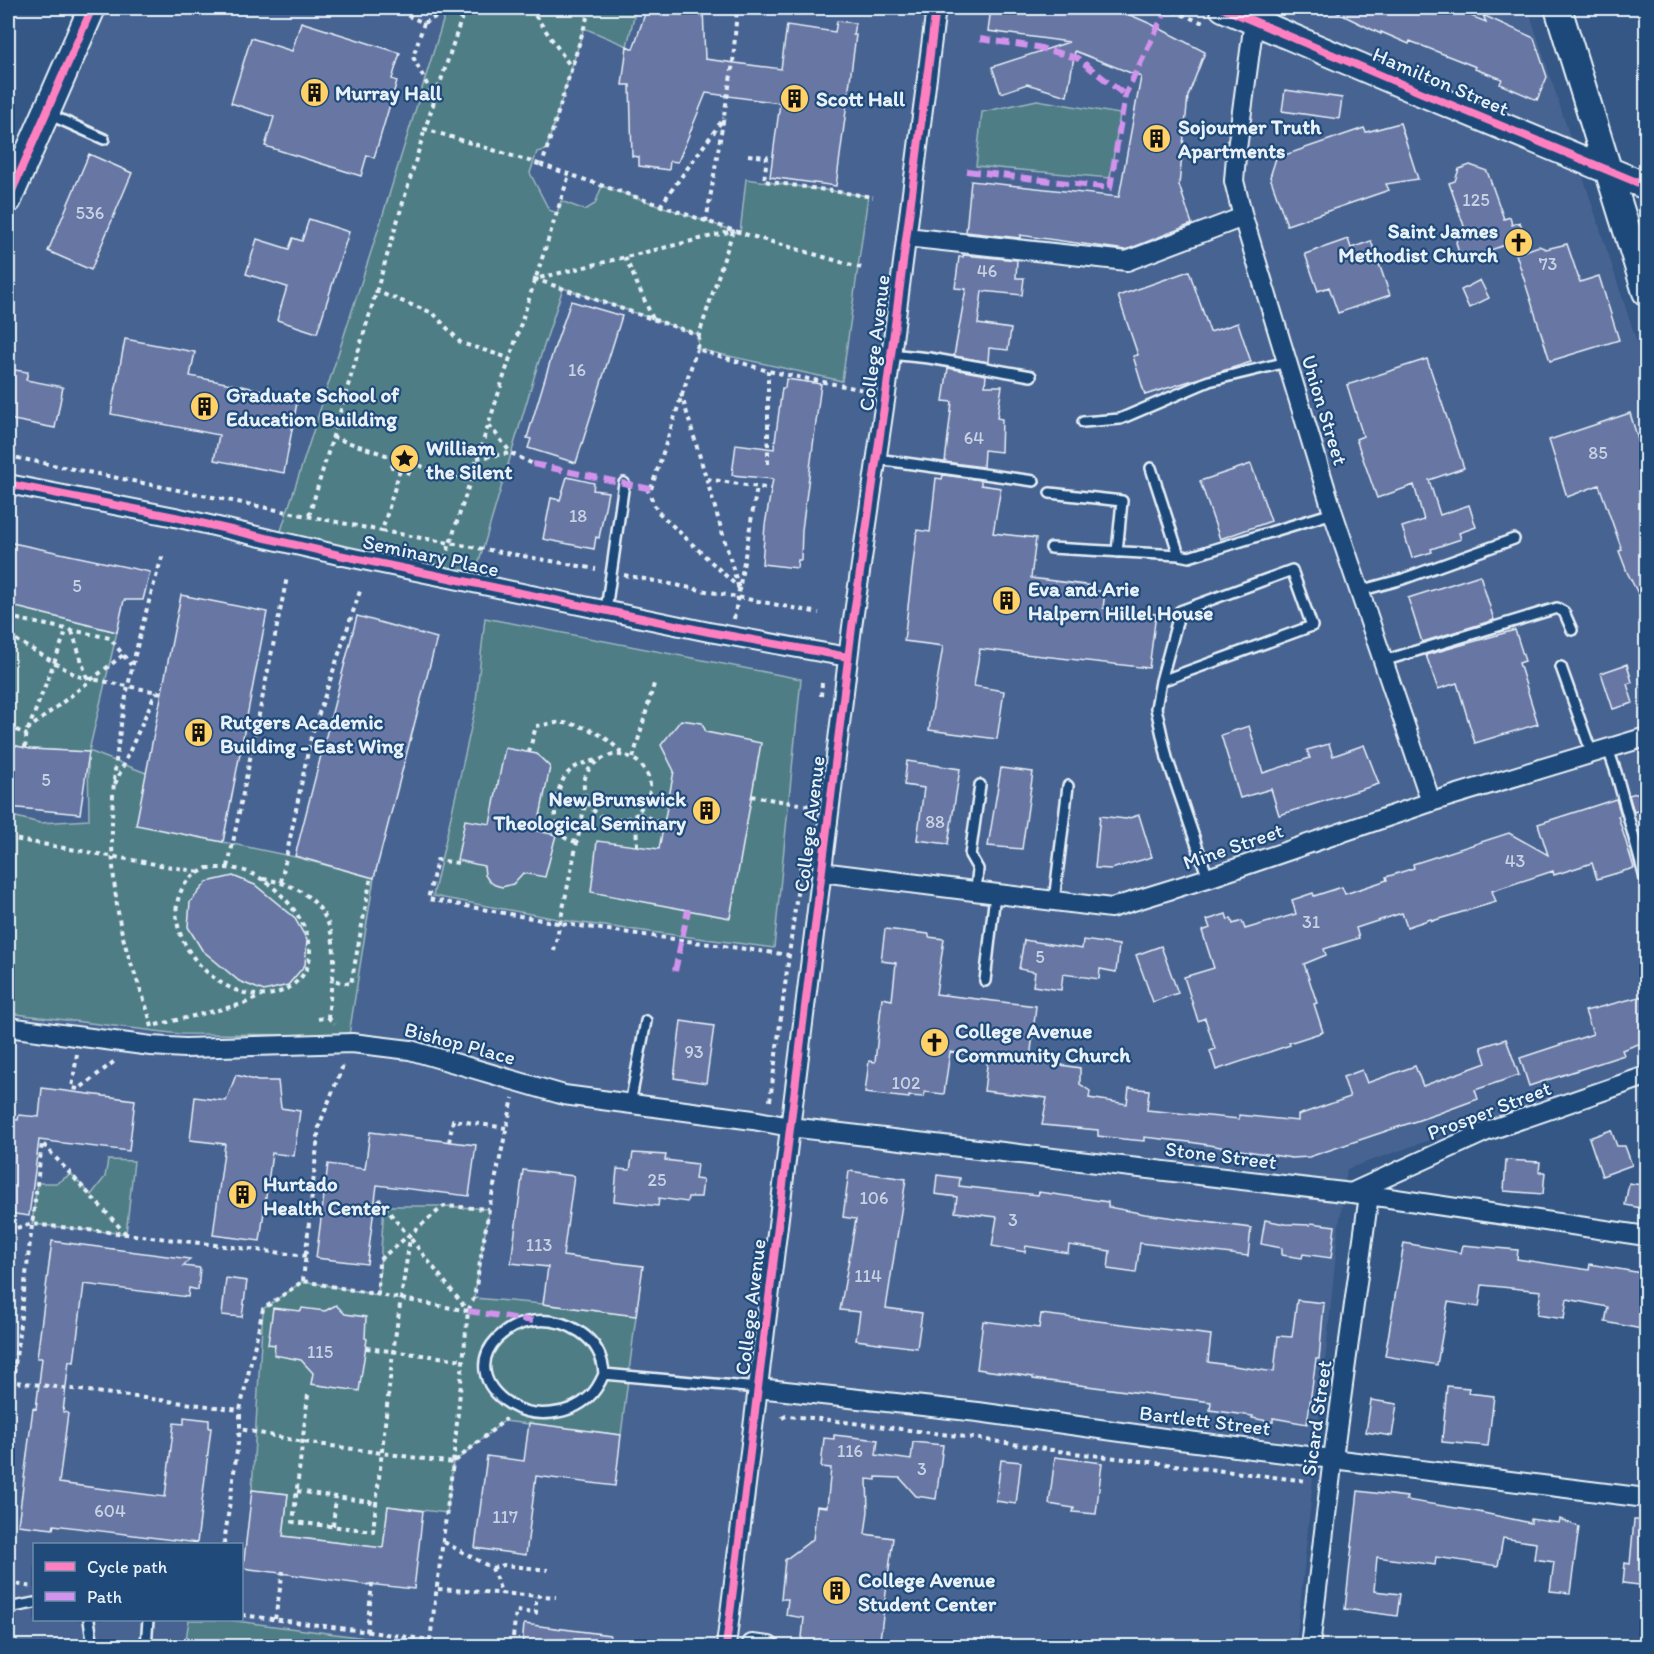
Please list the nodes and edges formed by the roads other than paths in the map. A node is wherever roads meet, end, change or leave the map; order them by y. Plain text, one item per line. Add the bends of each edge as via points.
1 (92, 8) edge
2 (936, 8) edge
3 (1558, 8) edge
4 (1236, 16) edge
5 (46, 113) junction
6 (104, 139) dead end
7 (1609, 169) junction
8 (1647, 186) edge
9 (8, 201) edge
10 (1243, 218) junction
11 (906, 237) junction
12 (1647, 292) edge
13 (890, 354) junction
14 (1287, 362) junction
15 (1031, 376) dead end
16 (1083, 422) dead end
17 (877, 459) junction
18 (1151, 468) dead end
19 (1034, 481) dead end
20 (624, 483) dead end
21 (8, 484) edge
22 (1050, 493) dead end
23 (1333, 513) junction
24 (1514, 539) dead end
25 (1051, 548) dead end
26 (1117, 552) junction
27 (1179, 555) junction
28 (1359, 591) junction
29 (606, 610) junction
30 (1572, 630) dead end
31 (848, 657) junction
32 (1383, 661) junction
33 (1561, 667) dead end
34 (1161, 681) junction
35 (1647, 737) edge
36 (1600, 751) junction
37 (980, 785) dead end
38 (1068, 786) dead end
39 (1431, 802) junction
40 (821, 872) junction
41 (1208, 878) junction
42 (1647, 882) edge
43 (976, 891) junction
44 (995, 894) junction
45 (1054, 901) junction
46 (986, 981) dead end
47 (646, 1021) dead end
48 (8, 1027) edge
49 (1647, 1077) edge
50 (630, 1104) junction
51 (790, 1127) junction
52 (1351, 1193) junction
53 (1369, 1195) junction
54 (1647, 1236) edge
55 (604, 1374) junction
56 (758, 1388) junction
57 (1333, 1458) junction
58 (1647, 1498) edge
59 (33, 1603) edge
60 (8, 1608) edge
61 (89, 1621) edge
62 (148, 1621) edge
63 (93, 1647) edge
64 (146, 1647) edge
65 (726, 1647) edge
66 (1310, 1647) edge

1 - 5 street
2 - 11 street, College Avenue
3 - 7 street
4 - 7 street, Hamilton Street
4 - 10 street, Union Street via 1234,182
5 - 6 lane
5 - 9 street
7 - 8 street, Hamilton Street
7 - 12 street
10 - 11 street via 1127,261
10 - 14 street, Union Street
11 - 13 street, College Avenue
13 - 15 lane
13 - 17 street, College Avenue
14 - 16 lane via 1209,381 1120,419
14 - 23 street, Union Street
17 - 19 lane
17 - 31 street, College Avenue
18 - 27 lane
20 - 29 lane
21 - 29 street, Seminary Place
22 - 26 lane via 1122,501
23 - 27 lane via 1189,557
23 - 28 street, Union Street
24 - 28 lane
25 - 26 lane
26 - 27 lane
28 - 32 street, Union Street
29 - 31 street, Seminary Place
30 - 32 lane via 1564,612 1557,608
31 - 40 street, College Avenue
32 - 39 street, Union Street
33 - 36 lane
34 - 34 lane via 1180,611 1292,570 1312,626
34 - 41 lane via 1156,708 1167,758
35 - 36 street, Mine Street
36 - 39 street, Mine Street
36 - 42 lane via 1616,772
37 - 43 lane via 970,855 978,869
38 - 45 lane
39 - 41 street, Mine Street
40 - 43 street, Mine Street
40 - 51 street, College Avenue
41 - 45 street, Mine Street via 1111,908
43 - 44 street, Mine Street
44 - 45 street, Mine Street
44 - 46 lane
47 - 50 lane
48 - 50 street, Bishop Place via 185,1048 352,1043 411,1050 564,1095
49 - 52 street, Prosper Street via 1486,1131
50 - 51 street, Bishop Place
51 - 52 street, Stone Street
51 - 56 street, College Avenue
52 - 53 street, Stone Street
53 - 54 street, Stone Street
53 - 57 street, Sicard Street
55 - 55 lane via 603,1362 586,1336 557,1321 512,1326 485,1357 485,1373 500,1396 519,1408 542,1413 579,1405 590,1397
55 - 56 lane
56 - 57 street, Bartlett Street
56 - 65 street, College Avenue
57 - 58 street, Bartlett Street
57 - 66 street, Sicard Street
59 - 60 lane
61 - 63 lane
62 - 64 lane

